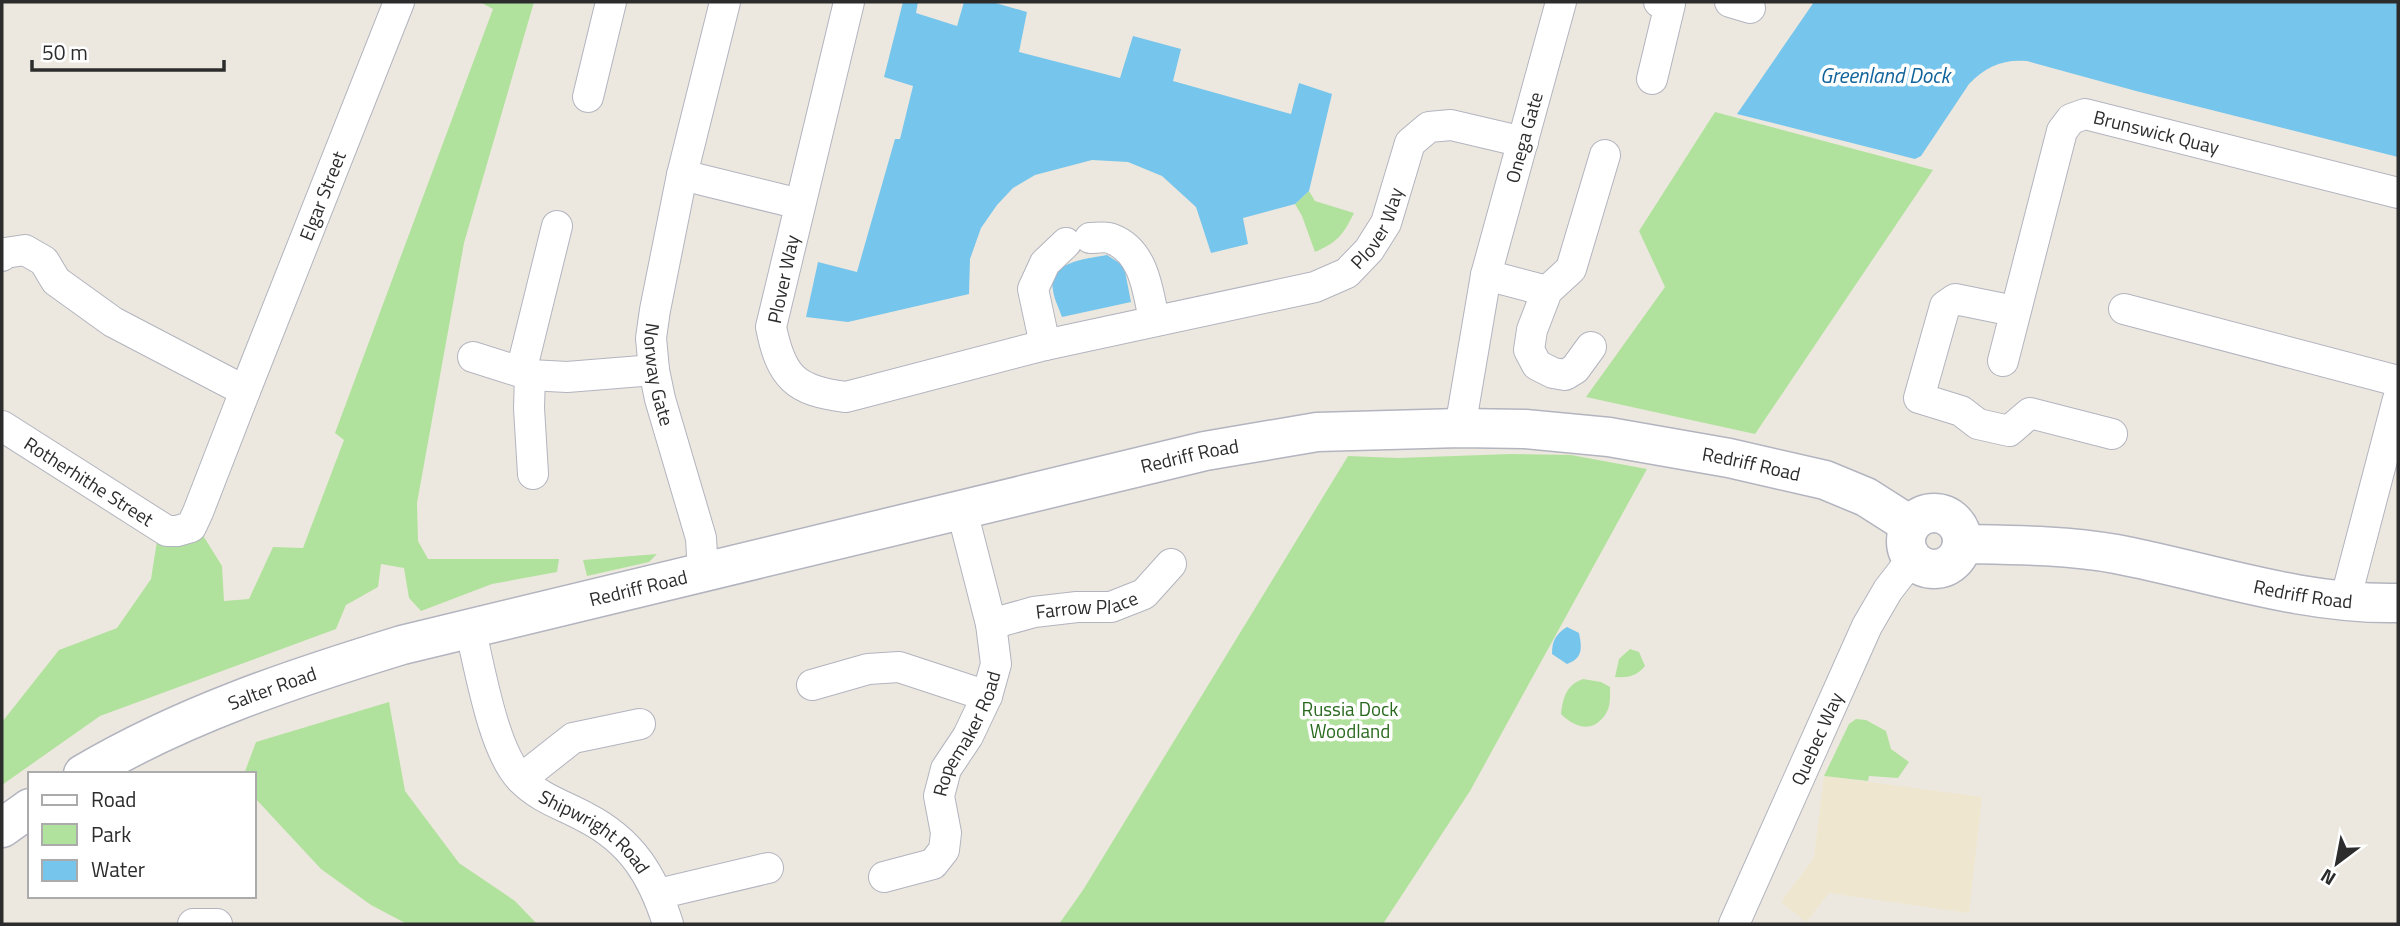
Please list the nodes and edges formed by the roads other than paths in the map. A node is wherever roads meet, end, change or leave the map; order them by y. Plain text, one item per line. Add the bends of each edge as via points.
1 (399, 2) edge
2 (611, 2) edge
3 (849, 2) edge
4 (1561, 2) edge
5 (718, 3) edge
6 (1668, 3) edge
7 (1652, 79) dead end
8 (588, 97) dead end
9 (1523, 142) junction
10 (1605, 155) dead end
11 (682, 175) junction
12 (2398, 192) edge
13 (800, 205) junction
14 (557, 226) dead end
15 (2, 256) edge
16 (1486, 275) junction
17 (1547, 291) junction
18 (2124, 309) dead end
19 (2014, 311) junction
20 (1154, 320) junction
21 (1045, 345) junction
22 (1591, 347) dead end
23 (473, 357) dead end
24 (2003, 361) dead end
25 (654, 370) junction
26 (526, 373) junction
27 (2398, 381) edge
28 (245, 391) junction
29 (2398, 399) edge
30 (2, 426) edge
31 (1460, 428) junction
32 (2112, 434) dead end
33 (533, 474) dead end
34 (962, 511) junction
35 (177, 531) joint
36 (1911, 542) junction
37 (1171, 564) dead end
38 (703, 572) junction
39 (2345, 601) junction
40 (2398, 603) edge
41 (991, 624) junction
42 (470, 628) junction
43 (812, 685) dead end
44 (987, 696) junction
45 (640, 724) dead end
46 (87, 772) edge
47 (520, 779) junction
48 (28, 809) edge
49 (2, 828) edge
50 (768, 867) dead end
51 (884, 877) dead end
52 (658, 894) junction
53 (193, 924) edge
54 (217, 924) edge
55 (668, 924) edge
56 (1734, 924) edge

1 - 28 street, Elgar Street
2 - 8 street
3 - 13 street, Plover Way
4 - 9 street, Onega Gate
5 - 11 street, Norway Gate
6 - 7 street
9 - 16 street, Onega Gate
9 - 20 street, Plover Way via 1451,125 1429,127 1410,143 1386,223 1369,250 1346,273 1314,287
10 - 17 street via 1571,269
11 - 13 street
11 - 25 street, Norway Gate via 655,310 651,338
12 - 19 street, Brunswick Quay via 2085,114 2071,119 2062,131
13 - 21 street, Plover Way via 771,327 785,370 800,386 846,397
14 - 26 street
15 - 28 street via 25,250 44,261 56,281 113,322
16 - 17 street
16 - 31 street, Onega Gate
17 - 22 street via 1529,350 1537,365 1565,375
18 - 27 street
19 - 24 street, Brunswick Quay
19 - 32 street via 1955,299 1945,306 1919,398 1961,411 1978,424 2009,431 2030,412
20 - 21 street, Plover Way
20 - 21 street via 1136,256 1112,238 1078,241 1045,262 1033,289
23 - 26 street
25 - 26 street via 567,377
25 - 38 street, Norway Gate via 701,538
26 - 33 street
28 - 35 street, Elgar Street via 191,527
29 - 39 street
30 - 35 street, Rotherhithe Street via 167,530
31 - 34 main road, Redriff Road via 1281,436
31 - 36 main road, Redriff Road via 1609,437 1825,480 1866,497
34 - 38 main road, Redriff Road
34 - 41 street, Ropemaker Road
36 - 39 main road, Redriff Road via 1926,513 1938,513 1950,517 1960,529 1962,544 2048,545 2116,555 2303,597
36 - 56 street, Quebec Way via 1867,626
37 - 41 street, Farrow Place via 1144,594 1111,607 1045,611
38 - 42 main road, Redriff Road
39 - 40 main road, Redriff Road
41 - 44 street, Ropemaker Road via 996,664
42 - 46 main road, Salter Road via 291,679 164,731
42 - 47 street, Shipwright Road via 499,740
43 - 44 street via 867,669 899,667
44 - 51 street, Ropemaker Road via 946,769 939,796 946,833 944,850 933,863
45 - 47 street, Shipwright Road via 573,738
47 - 52 street, Shipwright Road via 554,803 607,830 645,870
48 - 49 main road
50 - 52 street, Shipwright Road
52 - 55 street, Shipwright Road
53 - 54 street

